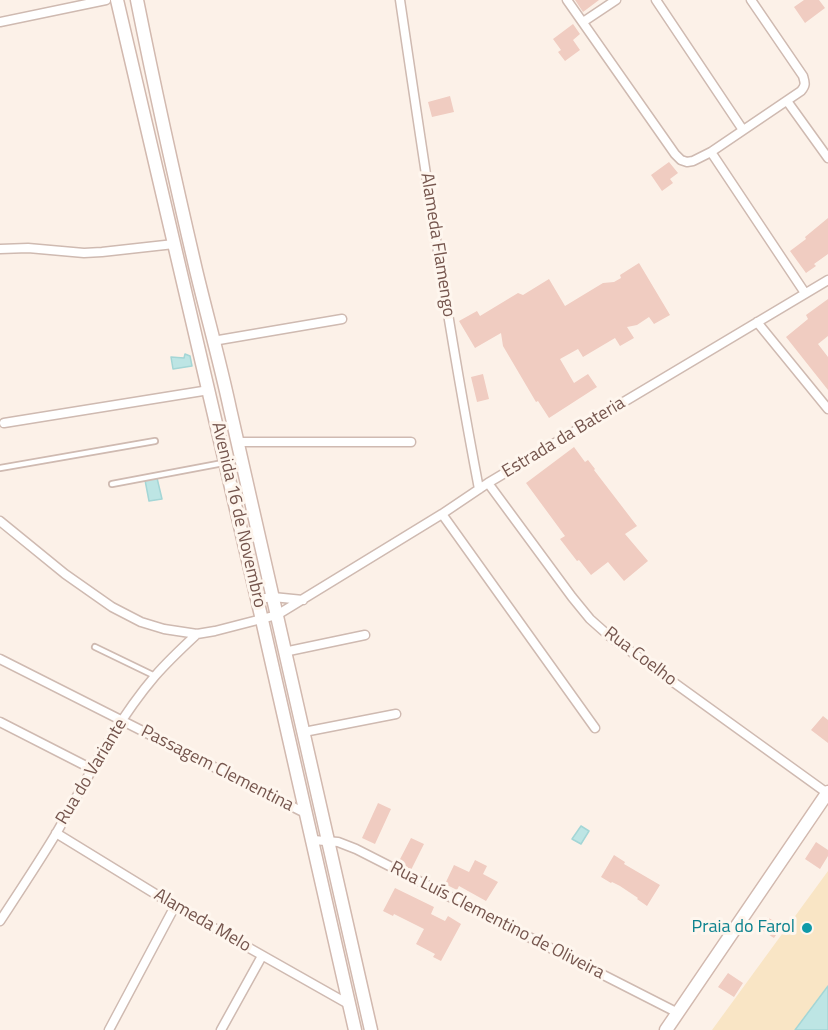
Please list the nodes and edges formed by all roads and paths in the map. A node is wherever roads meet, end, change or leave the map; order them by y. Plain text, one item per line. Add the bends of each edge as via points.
1 (106, 0) edge
2 (117, 0) edge
3 (137, 0) edge
4 (400, 0) edge
5 (567, 0) edge
6 (616, 0) edge
7 (656, 0) edge
8 (751, 0) edge
9 (0, 22) edge
10 (583, 22) junction
11 (787, 101) junction
12 (742, 130) junction
13 (711, 152) junction
14 (828, 158) edge
15 (174, 244) junction
16 (0, 249) edge
17 (828, 280) edge
18 (805, 294) junction
19 (342, 319) dead end
20 (757, 322) junction
21 (213, 341) junction
22 (208, 390) junction
23 (828, 409) edge
24 (4, 423) dead end
25 (155, 441) dead end
26 (237, 442) junction
27 (411, 442) dead end
28 (226, 463) junction
29 (0, 468) edge
30 (488, 483) junction
31 (112, 484) dead end
32 (480, 489) junction
33 (442, 514) junction
34 (0, 521) edge
35 (273, 597) junction
36 (258, 599) junction
37 (303, 600) junction
38 (277, 615) junction
39 (262, 620) junction
40 (198, 634) junction
41 (365, 635) dead end
42 (94, 647) dead end
43 (284, 652) junction
44 (0, 659) edge
45 (155, 676) junction
46 (396, 714) dead end
47 (122, 721) junction
48 (0, 722) edge
49 (595, 728) dead end
50 (304, 732) junction
51 (92, 769) junction
52 (828, 793) edge
53 (307, 814) junction
54 (56, 833) junction
55 (313, 840) junction
56 (327, 840) junction
57 (175, 906) junction
58 (0, 921) edge
59 (262, 956) junction
60 (350, 1005) junction
61 (678, 1013) junction
62 (109, 1030) edge
63 (221, 1030) edge
64 (356, 1030) edge
65 (371, 1030) edge
66 (666, 1030) edge

1 - 9 street
2 - 15 main road, Avenida 16 de Novembro
3 - 21 main road, Avenida 16 de Novembro
4 - 32 street, Alameda Flamengo via 454,354
5 - 10 street
6 - 10 street
7 - 12 street
8 - 11 street via 804,80 804,87
10 - 13 street via 675,154 687,162
11 - 12 street
11 - 14 street
12 - 13 street
13 - 18 street
15 - 16 street via 84,253
15 - 22 main road, Avenida 16 de Novembro
17 - 18 street, Estrada da Bateria
18 - 20 street, Estrada da Bateria
19 - 21 street
20 - 23 street
20 - 30 street, Estrada da Bateria
21 - 26 main road, Avenida 16 de Novembro
22 - 24 street
22 - 28 main road, Avenida 16 de Novembro
25 - 29 lane
26 - 27 street
26 - 35 main road, Avenida 16 de Novembro
28 - 31 lane
28 - 36 main road, Avenida 16 de Novembro
30 - 32 street, Estrada da Bateria
30 - 52 street, Rua Coelho via 572,597 608,635
32 - 33 street, Estrada da Bateria
33 - 37 street, Estrada da Bateria
33 - 49 street
34 - 40 street via 112,607 141,622
35 - 36 street
35 - 37 street
35 - 38 main road, Avenida 16 de Novembro
36 - 39 main road, Avenida 16 de Novembro
37 - 38 street, Estrada da Bateria
38 - 39 street, Estrada da Bateria
38 - 43 main road, Avenida 16 de Novembro
39 - 40 street, Estrada da Bateria
39 - 53 main road, Avenida 16 de Novembro
40 - 45 street, Rua do Variante
41 - 43 street
42 - 45 lane
43 - 50 main road, Avenida 16 de Novembro
44 - 47 street, Passagem Clementina
45 - 47 street, Rua do Variante
46 - 50 street
47 - 51 street, Rua do Variante
47 - 53 street, Passagem Clementina
48 - 51 street
50 - 56 main road, Avenida 16 de Novembro
51 - 54 street, Rua do Variante
52 - 61 main road
53 - 55 main road, Avenida 16 de Novembro
54 - 57 street, Alameda Melo
54 - 58 street, Rua do Variante
55 - 56 street, Rua Luís Clementino de Oliveira
55 - 60 main road, Avenida 16 de Novembro
56 - 61 street, Rua Luís Clementino de Oliveira via 356,849
56 - 65 main road, Avenida 16 de Novembro
57 - 59 street, Alameda Melo
57 - 62 street
59 - 60 street, Alameda Melo
59 - 63 street
60 - 64 main road, Avenida 16 de Novembro
61 - 66 main road

